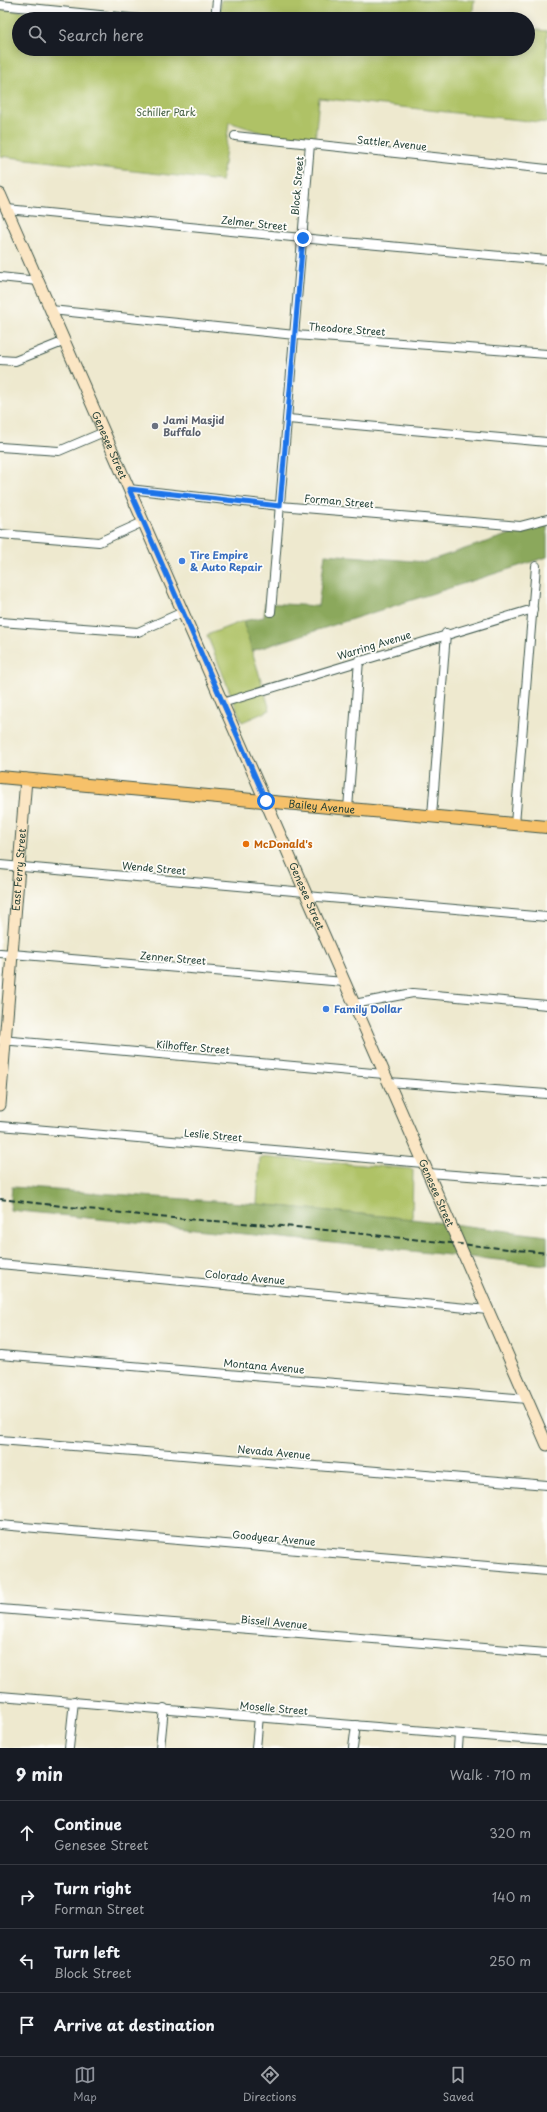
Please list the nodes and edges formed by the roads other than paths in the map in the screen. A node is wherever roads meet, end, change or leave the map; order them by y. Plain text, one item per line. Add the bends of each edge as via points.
1 (217, 0) edge
2 (0, 5) edge
3 (70, 12) edge
4 (216, 12) edge
5 (235, 136) dead end
6 (310, 144) junction
7 (547, 169) edge
8 (0, 194) edge
9 (7, 209) junction
10 (303, 238) junction
11 (547, 260) edge
12 (0, 277) edge
13 (38, 281) junction
14 (51, 310) junction
15 (295, 335) junction
16 (65, 341) junction
17 (547, 354) edge
18 (0, 360) edge
19 (288, 419) junction
20 (104, 432) junction
21 (547, 442) edge
22 (0, 447) edge
23 (129, 489) junction
24 (280, 506) junction
25 (547, 519) edge
26 (144, 522) junction
27 (0, 534) edge
28 (536, 566) dead end
29 (533, 608) junction
30 (183, 612) junction
31 (272, 612) dead end
32 (0, 622) edge
33 (446, 633) junction
34 (359, 660) junction
35 (222, 703) junction
36 (0, 777) edge
37 (26, 779) junction
38 (266, 801) junction
39 (348, 809) junction
40 (432, 816) junction
41 (515, 824) junction
42 (547, 827) edge
43 (0, 865) edge
44 (19, 867) junction
45 (306, 894) junction
46 (547, 917) edge
47 (0, 953) edge
48 (12, 954) junction
49 (344, 982) junction
50 (354, 1004) junction
51 (547, 1005) edge
52 (3, 1040) edge
53 (386, 1078) junction
54 (547, 1094) edge
55 (0, 1104) edge
56 (0, 1126) edge
57 (426, 1168) junction
58 (547, 1182) edge
59 (0, 1264) edge
60 (488, 1310) junction
61 (0, 1355) edge
62 (527, 1399) junction
63 (0, 1440) edge
64 (547, 1445) edge
65 (547, 1485) edge
66 (0, 1525) edge
67 (547, 1571) edge
68 (0, 1609) edge
69 (547, 1653) edge
70 (0, 1696) edge
71 (74, 1701) junction
72 (164, 1708) junction
73 (259, 1716) junction
74 (356, 1724) junction
75 (459, 1734) junction
76 (547, 1741) edge
77 (69, 1748) edge
78 (160, 1748) edge
79 (256, 1748) edge
80 (354, 1748) edge
81 (458, 1748) edge

1 - 4 street
2 - 3 street
5 - 6 street, Sattler Avenue
6 - 7 street, Sattler Avenue
6 - 10 street, Block Street
8 - 9 main road, Genesee Street
9 - 10 street, Zelmer Street
9 - 13 main road, Genesee Street
10 - 11 street, Zelmer Street
10 - 15 street, Block Street
12 - 13 street
13 - 14 main road, Genesee Street
14 - 15 street, Theodore Street
14 - 16 main road, Genesee Street
15 - 17 street, Theodore Street
15 - 19 street, Block Street
16 - 18 street via 15,361
16 - 20 main road, Genesee Street
19 - 21 street
19 - 24 street, Block Street
20 - 22 street via 59,451
20 - 23 main road, Genesee Street
23 - 24 street, Forman Street
23 - 26 main road, Genesee Street
24 - 25 street, Forman Street via 520,526
24 - 31 street, Block Street
26 - 27 street via 99,542
26 - 30 main road, Genesee Street
28 - 29 street
29 - 33 street, Warring Avenue
29 - 41 street
30 - 32 street via 138,632
30 - 35 main road, Genesee Street
33 - 34 street, Warring Avenue
33 - 40 street
34 - 35 street, Warring Avenue
34 - 39 street
35 - 38 main road, Genesee Street
36 - 37 main road, Bailey Avenue
37 - 38 main road, Bailey Avenue
37 - 44 main road, East Ferry Street
38 - 39 main road, Bailey Avenue
38 - 45 main road, Genesee Street
39 - 40 main road, Bailey Avenue
40 - 41 main road, Bailey Avenue
41 - 42 main road, Bailey Avenue
43 - 44 street, Wende Street
44 - 45 street, Wende Street
44 - 48 main road, East Ferry Street
45 - 46 street, Wende Street
45 - 49 main road, Genesee Street
47 - 48 street, Zenner Street
48 - 49 street, Zenner Street
48 - 52 main road, East Ferry Street
49 - 50 main road, Genesee Street
50 - 51 street via 413,993
50 - 53 main road, Genesee Street
52 - 53 street, Kilhoffer Street
52 - 55 main road, East Ferry Street
53 - 54 street, Kilhoffer Street
53 - 57 main road, Genesee Street
56 - 57 street, Leslie Street
57 - 58 street, Leslie Street
57 - 60 main road, Genesee Street
59 - 60 street, Colorado Avenue
60 - 62 main road, Genesee Street
61 - 62 street, Montana Avenue
62 - 64 main road, Genesee Street
63 - 65 street, Nevada Avenue
66 - 67 street, Goodyear Avenue
68 - 69 street, Bissell Avenue
70 - 71 street, Moselle Street
71 - 72 street, Moselle Street
71 - 77 street
72 - 73 street, Moselle Street
72 - 78 street
73 - 74 street, Moselle Street
73 - 79 street
74 - 75 street, Moselle Street
74 - 80 street
75 - 76 street, Moselle Street
75 - 81 street

